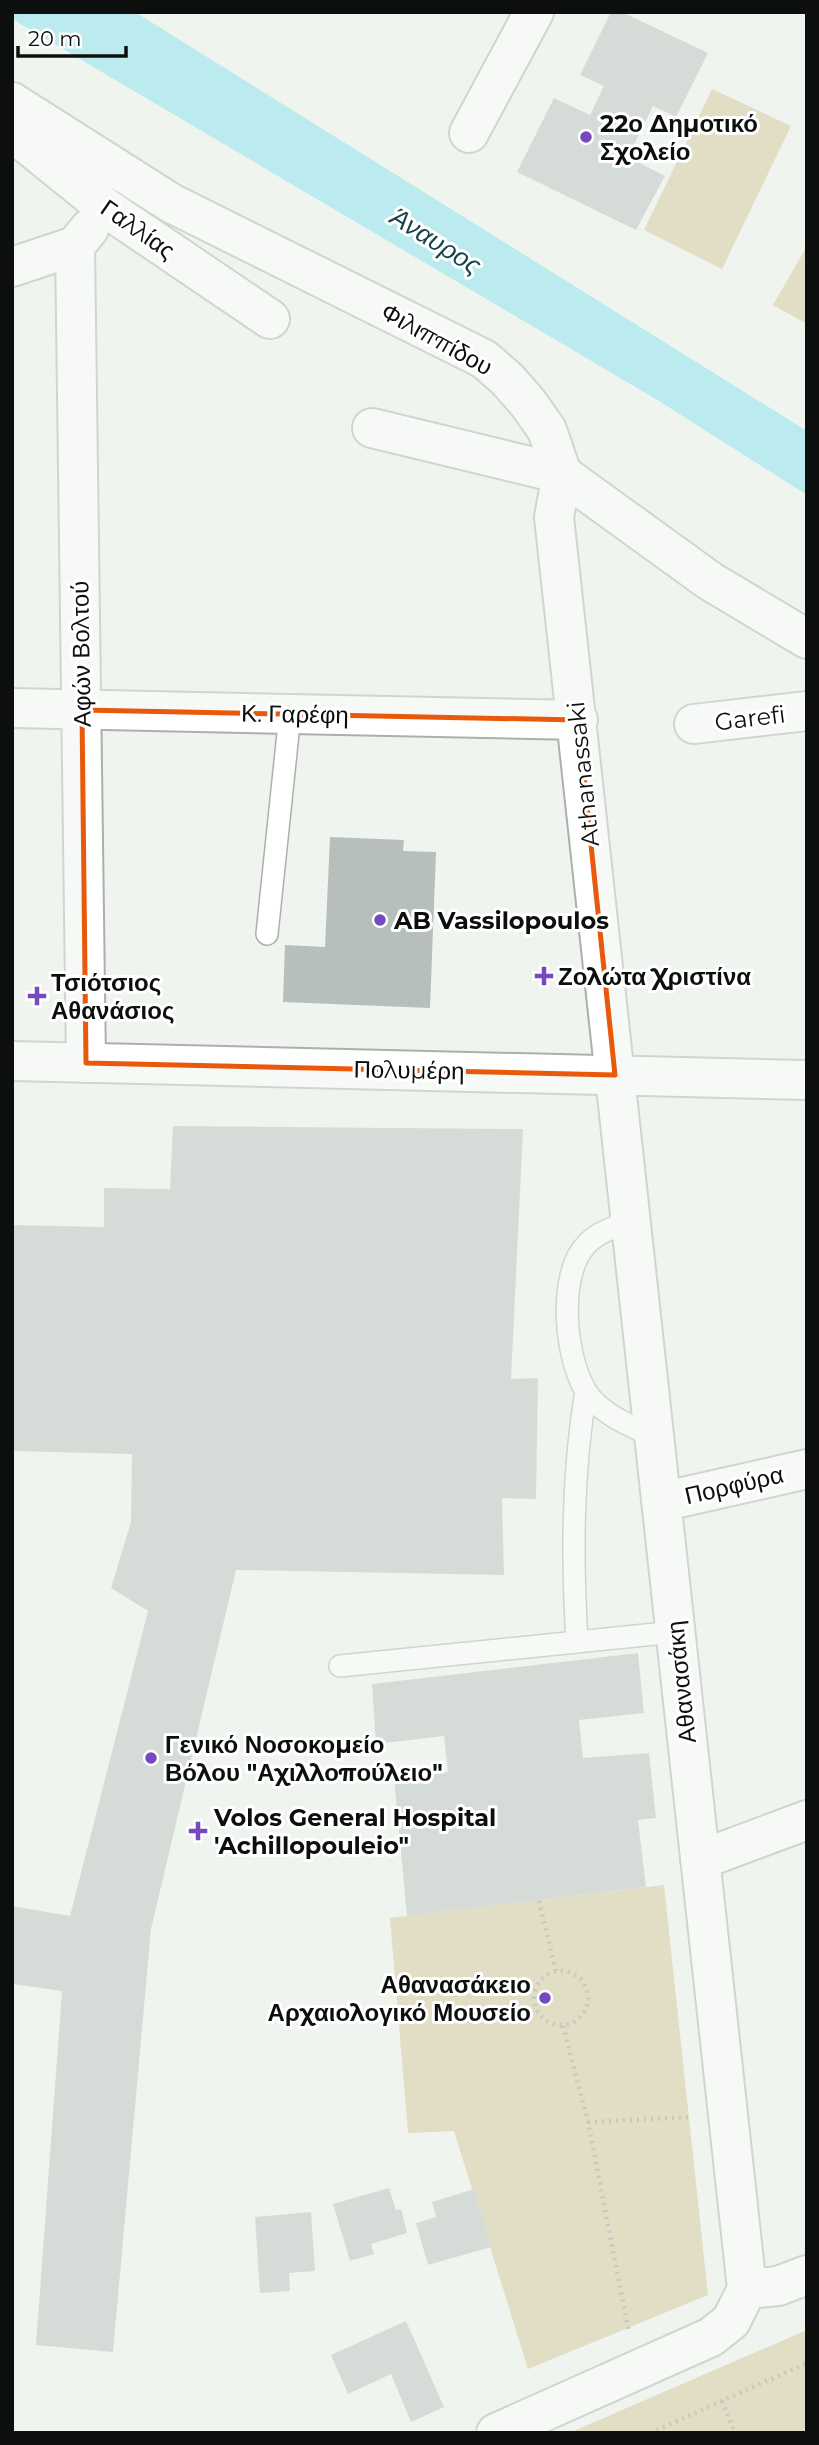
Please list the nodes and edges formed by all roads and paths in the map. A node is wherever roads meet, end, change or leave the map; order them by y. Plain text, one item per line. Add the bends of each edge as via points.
1 (534, 12) edge
2 (12, 103) edge
3 (12, 132) edge
4 (469, 133) dead end
5 (106, 208) junction
6 (75, 246) junction
7 (12, 267) edge
8 (270, 319) dead end
9 (372, 428) dead end
10 (562, 474) junction
11 (807, 639) edge
12 (12, 708) edge
13 (82, 710) junction
14 (807, 711) edge
15 (290, 714) junction
16 (578, 720) junction
17 (694, 724) dead end
18 (267, 934) dead end
19 (12, 1061) edge
20 (86, 1063) junction
21 (615, 1075) junction
22 (807, 1080) edge
23 (630, 1222) junction
24 (586, 1391) junction
25 (654, 1437) junction
26 (807, 1469) edge
27 (661, 1502) junction
28 (675, 1632) junction
29 (577, 1642) junction
30 (340, 1666) dead end
31 (807, 1820) edge
32 (700, 1860) junction
33 (539, 1901) dead end
34 (556, 1971) junction
35 (563, 2026) junction
36 (729, 2115) junction
37 (588, 2122) junction
38 (807, 2275) edge
39 (747, 2289) junction
40 (807, 2363) edge
41 (639, 2368) junction
42 (722, 2401) junction
43 (496, 2433) edge
44 (650, 2433) edge
45 (735, 2433) edge

1 - 4 street
2 - 10 street, Φιλιππίδου via 171,203 484,359 528,402 547,430
3 - 5 street, Γαλλίας
5 - 6 street
5 - 8 street, Γαλλίας
6 - 7 street
6 - 13 street, Αφών Βολτού
9 - 10 street
10 - 11 street via 710,581
10 - 16 street, Athanassaki via 554,517
12 - 13 street, Κ. Γαρέφη
13 - 15 street, Κ. Γαρέφη
13 - 20 street, Αφών Βολτού
14 - 17 street, Garefi
15 - 16 street, Κ. Γαρέφη
15 - 18 lane
16 - 21 street, Athanassaki
19 - 20 street, Πολυμέρη
20 - 21 street, Πολυμέρη
21 - 22 street, Πολυμέρη
21 - 23 street, Αθανασάκη
23 - 24 lane via 585,1245 571,1275 570,1349
23 - 25 street, Αθανασάκη
24 - 25 lane via 613,1417
24 - 29 lane via 573,1522
25 - 27 street, Αθανασάκη
26 - 27 street, Πορφύρα
27 - 28 street, Αθανασάκη
28 - 29 lane
28 - 32 street, Αθανασάκη
29 - 30 lane
31 - 32 street
32 - 36 street, Αθανασάκη
33 - 34 path
34 - 35 path via 539,1982 533,1999 539,2016
34 - 35 path via 572,1973 589,1994 580,2019
35 - 37 path
36 - 37 path
36 - 39 street, Αθανασάκη
37 - 41 path
38 - 39 street via 778,2286
39 - 41 street via 742,2304 722,2330
40 - 42 path
41 - 43 street
42 - 44 path
42 - 45 path

